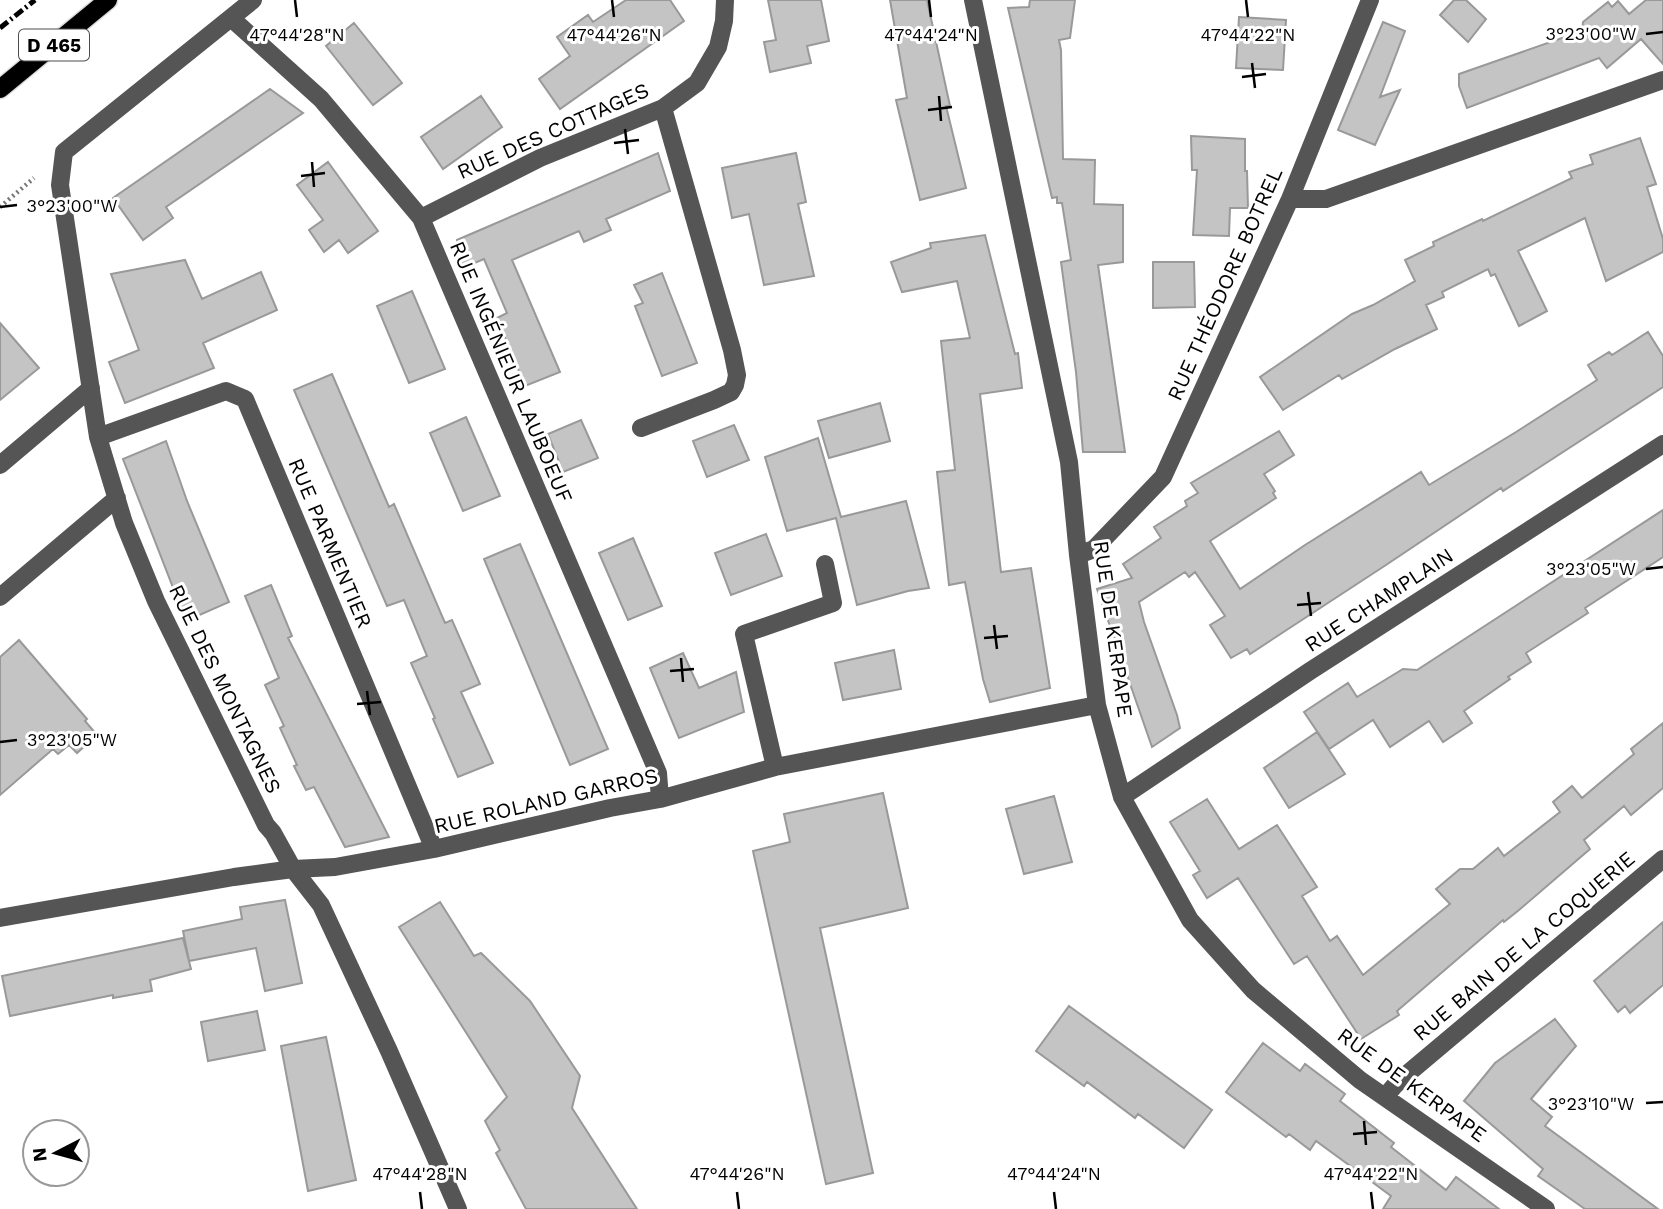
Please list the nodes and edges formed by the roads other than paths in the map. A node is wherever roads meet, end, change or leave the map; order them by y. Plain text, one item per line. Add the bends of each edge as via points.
1 (108, 0) edge
2 (253, 0) edge
3 (725, 0) edge
4 (973, 0) edge
5 (1370, 0) edge
6 (231, 18) junction
7 (1663, 80) edge
8 (0, 89) edge
9 (663, 108) junction
10 (1290, 199) junction
11 (421, 218) junction
12 (91, 388) junction
13 (640, 428) dead end
14 (98, 437) junction
15 (1663, 444) edge
16 (0, 465) edge
17 (117, 498) junction
18 (1078, 555) junction
19 (825, 564) dead end
20 (0, 597) edge
21 (1097, 705) junction
22 (775, 767) junction
23 (1122, 797) junction
24 (660, 799) junction
25 (434, 849) junction
26 (1663, 859) edge
27 (293, 869) junction
28 (0, 918) edge
29 (1385, 1097) junction
30 (458, 1209) edge
31 (1546, 1209) edge

1 - 8 main road, D 465
2 - 6 street
3 - 9 street, RUE DES COTTAGES via 718,47 697,83
4 - 18 street, RUE DE KERPAPE via 1069,462
5 - 10 street, RUE THÉODORE BOTREL
6 - 11 street, RUE INGÉNIEUR LAUBOEUF via 321,99
6 - 12 street, RUE DES MONTAGNES via 64,152 60,186
7 - 10 street via 1326,200
9 - 11 street, RUE DES COTTAGES via 540,158
9 - 13 street via 737,375 731,392
10 - 18 street, RUE THÉODORE BOTREL via 1163,477 1094,549
11 - 24 street, RUE INGÉNIEUR LAUBOEUF via 659,773
12 - 14 street, RUE DES MONTAGNES
12 - 16 street
14 - 17 street, RUE DES MONTAGNES
14 - 25 street, RUE PARMENTIER via 226,391 246,399
15 - 23 street, RUE CHAMPLAIN
17 - 20 street
17 - 27 street, RUE DES MONTAGNES via 156,601 266,825
18 - 21 street, RUE DE KERPAPE
19 - 22 street via 834,603 744,634
21 - 22 street, RUE ROLAND GARROS
21 - 23 street, RUE DE KERPAPE
22 - 24 street, RUE ROLAND GARROS
23 - 29 street, RUE DE KERPAPE via 1190,920 1252,990
24 - 25 street, RUE ROLAND GARROS
25 - 27 street, RUE ROLAND GARROS via 335,867
26 - 29 street, RUE BAIN DE LA COQUERIE
27 - 28 street, RUE ROLAND GARROS
27 - 30 street, RUE DES MONTAGNES via 321,905
29 - 31 street, RUE DE KERPAPE

